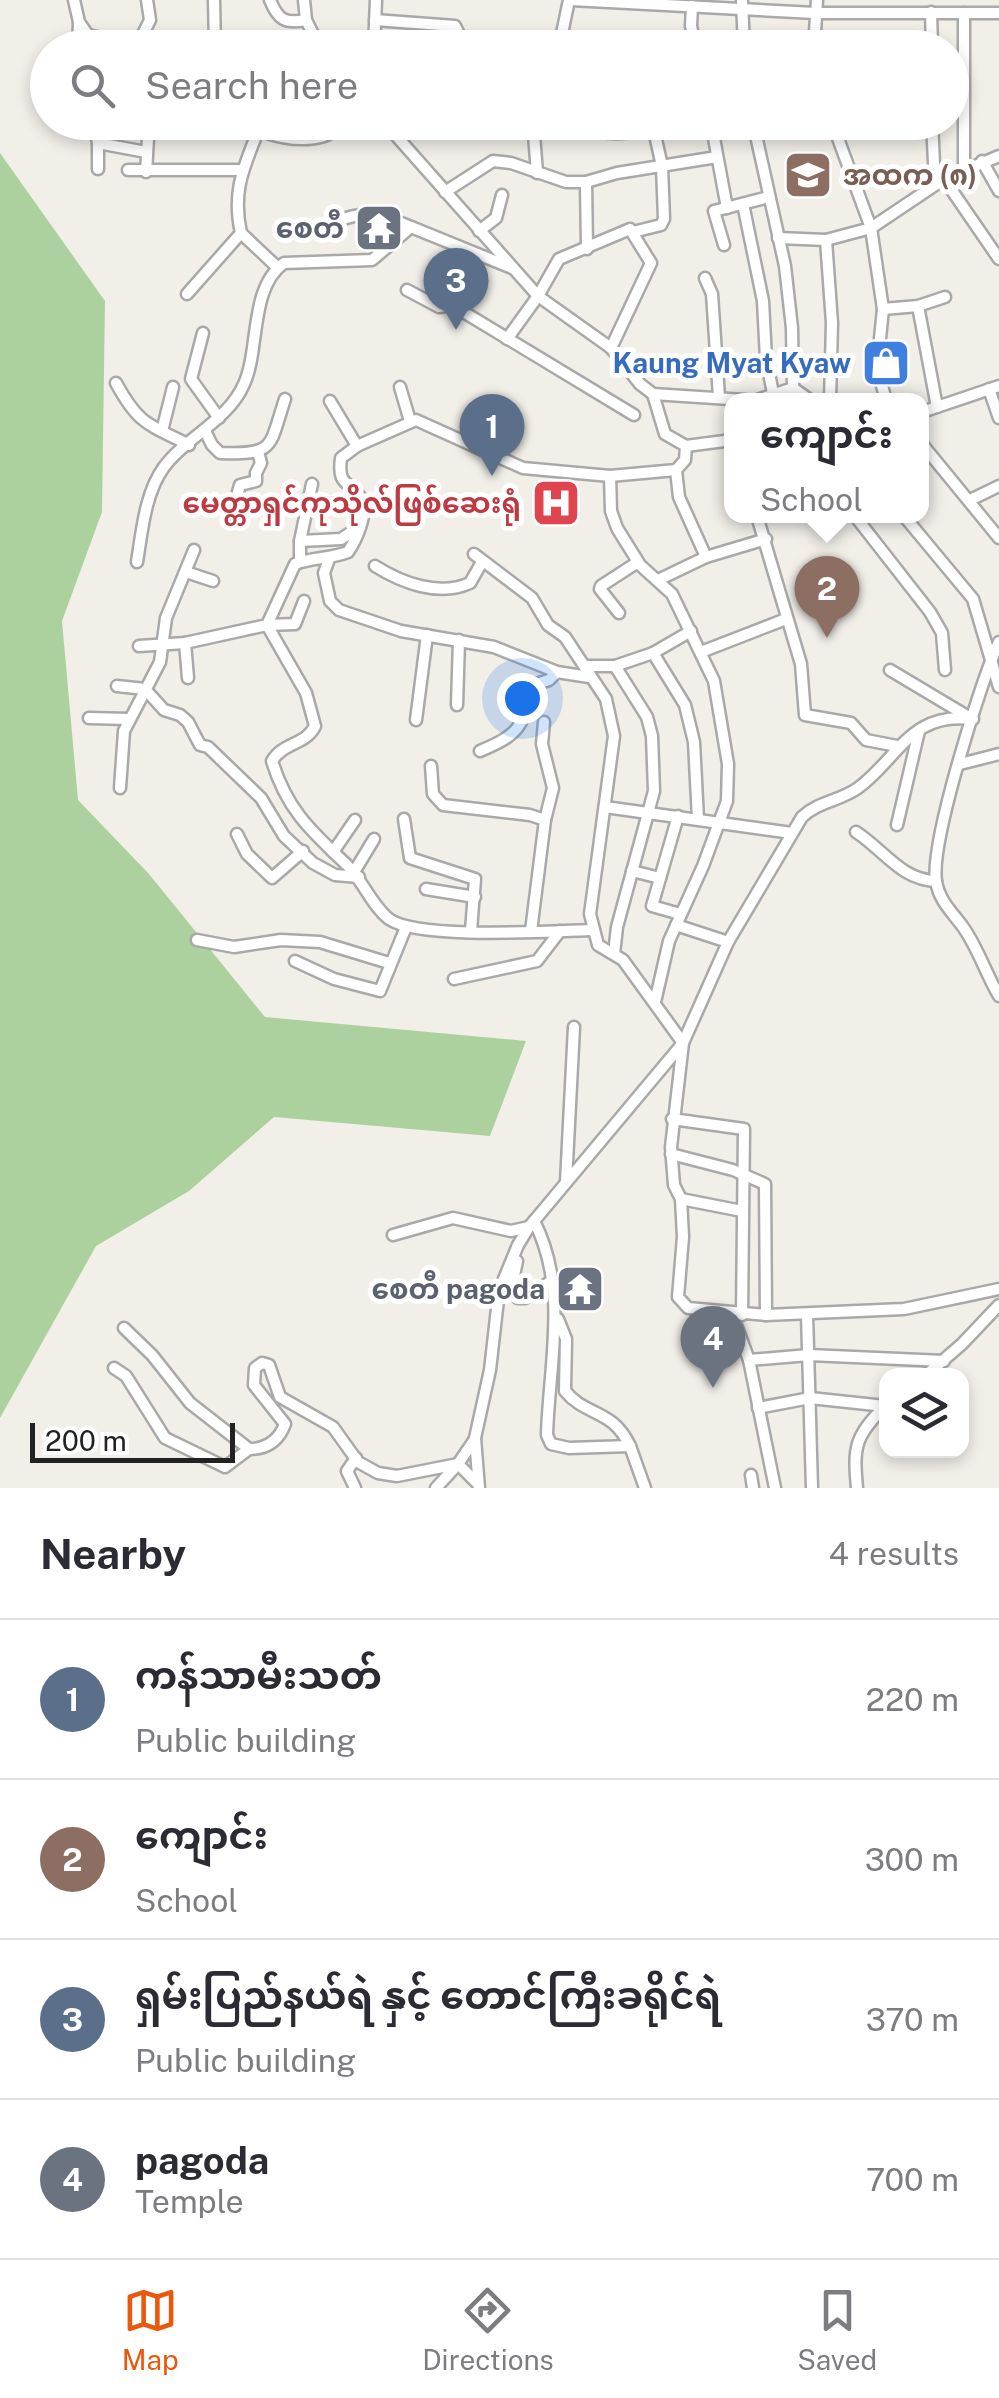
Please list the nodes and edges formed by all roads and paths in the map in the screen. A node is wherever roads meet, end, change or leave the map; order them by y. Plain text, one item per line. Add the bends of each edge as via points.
1 (74, 0) edge
2 (147, 0) edge
3 (214, 0) edge
4 (270, 0) edge
5 (304, 0) edge
6 (376, 0) edge
7 (570, 0) edge
8 (816, 0) edge
9 (867, 0) edge
10 (698, 4) edge
11 (742, 4) edge
12 (768, 5) edge
13 (933, 8) edge
14 (814, 13) junction
15 (867, 13) junction
16 (964, 13) junction
17 (999, 13) edge
18 (306, 20) junction
19 (374, 20) junction
20 (79, 22) junction
21 (79, 30) edge
22 (85, 30) edge
23 (147, 30) edge
24 (215, 30) edge
25 (311, 30) edge
26 (374, 30) edge
27 (457, 30) edge
28 (563, 30) edge
29 (692, 30) edge
30 (743, 30) edge
31 (814, 30) edge
32 (964, 30) edge
33 (97, 140) edge
34 (147, 140) edge
35 (254, 140) edge
36 (399, 140) edge
37 (534, 140) edge
38 (659, 140) edge
39 (715, 140) edge
40 (757, 140) edge
41 (839, 140) edge
42 (934, 140) edge
43 (964, 140) edge
44 (98, 143) junction
45 (146, 152) junction
46 (999, 156) edge
47 (717, 157) junction
48 (982, 161) junction
49 (662, 166) junction
50 (964, 168) junction
51 (98, 170) dead end
52 (128, 170) dead end
53 (242, 170) junction
54 (146, 172) junction
55 (537, 173) junction
56 (940, 181) junction
57 (586, 182) junction
58 (999, 191) edge
59 (445, 192) junction
60 (502, 196) dead end
61 (768, 197) junction
62 (743, 204) junction
63 (726, 208) junction
64 (411, 227) junction
65 (871, 228) junction
66 (310, 231) dead end
67 (480, 231) junction
68 (633, 232) junction
69 (241, 233) junction
70 (778, 238) junction
71 (826, 240) junction
72 (724, 245) dead end
73 (588, 249) junction
74 (999, 259) edge
75 (277, 268) junction
76 (512, 268) junction
77 (705, 278) dead end
78 (407, 290) dead end
79 (187, 294) dead end
80 (538, 296) junction
81 (945, 297) dead end
82 (918, 306) junction
83 (883, 308) junction
84 (203, 333) dead end
85 (507, 339) junction
86 (612, 348) junction
87 (116, 384) dead end
88 (173, 387) dead end
89 (400, 387) dead end
90 (793, 388) junction
91 (994, 388) edge
92 (773, 392) joint
93 (800, 393) edge
94 (830, 393) edge
95 (884, 393) edge
96 (653, 394) junction
97 (720, 396) junction
98 (724, 397) edge
99 (285, 399) dead end
100 (330, 400) dead end
101 (937, 407) junction
102 (929, 410) edge
103 (634, 415) dead end
104 (219, 418) junction
105 (999, 418) edge
106 (410, 420) junction
107 (162, 432) junction
108 (205, 432) junction
109 (724, 441) edge
110 (189, 445) junction
111 (357, 446) junction
112 (686, 446) junction
113 (258, 452) junction
114 (929, 452) edge
115 (676, 470) junction
116 (610, 476) junction
117 (312, 484) dead end
118 (999, 486) edge
119 (970, 500) junction
120 (234, 506) dead end
121 (760, 523) edge
122 (860, 523) edge
123 (910, 523) edge
124 (360, 526) junction
125 (999, 538) edge
126 (766, 539) junction
127 (300, 541) junction
128 (194, 550) dead end
129 (706, 557) junction
130 (329, 559) junction
131 (138, 562) dead end
132 (300, 562) junction
133 (638, 562) junction
134 (374, 566) dead end
135 (186, 572) junction
136 (658, 580) junction
137 (214, 581) dead end
138 (304, 601) dead end
139 (620, 613) dead end
140 (786, 619) junction
141 (267, 626) junction
142 (690, 630) junction
143 (427, 635) junction
144 (459, 640) junction
145 (999, 642) edge
146 (185, 643) junction
147 (139, 646) dead end
148 (165, 646) junction
149 (701, 652) junction
150 (654, 653) junction
151 (991, 658) junction
152 (615, 666) junction
153 (890, 670) dead end
154 (945, 670) dead end
155 (558, 672) junction
156 (587, 672) junction
157 (188, 678) dead end
158 (117, 686) dead end
159 (999, 686) edge
160 (145, 689) junction
161 (457, 706) dead end
162 (89, 718) dead end
163 (972, 718) junction
164 (129, 719) junction
165 (416, 720) dead end
166 (544, 722) dead end
167 (919, 730) junction
168 (896, 746) junction
169 (480, 751) dead end
170 (999, 754) edge
171 (960, 764) junction
172 (430, 766) dead end
173 (120, 788) dead end
174 (605, 806) junction
175 (650, 813) junction
176 (678, 816) junction
177 (404, 818) dead end
178 (698, 819) junction
179 (356, 820) dead end
180 (545, 820) junction
181 (718, 823) junction
182 (897, 825) dead end
183 (856, 832) dead end
184 (792, 833) junction
185 (237, 834) dead end
186 (374, 839) dead end
187 (303, 851) junction
188 (332, 852) junction
189 (632, 871) junction
190 (357, 875) junction
191 (660, 878) junction
192 (936, 882) junction
193 (426, 889) dead end
194 (474, 897) junction
195 (678, 919) junction
196 (406, 928) junction
197 (530, 930) junction
198 (594, 930) junction
199 (471, 931) junction
200 (560, 931) junction
201 (197, 940) dead end
202 (728, 942) junction
203 (614, 954) junction
204 (295, 961) dead end
205 (389, 964) junction
206 (454, 978) dead end
207 (999, 996) edge
208 (655, 1002) junction
209 (574, 1027) dead end
210 (683, 1043) junction
211 (672, 1119) junction
212 (671, 1154) junction
213 (742, 1174) junction
214 (566, 1184) junction
215 (681, 1199) junction
216 (742, 1211) junction
217 (532, 1224) junction
218 (393, 1235) dead end
219 (518, 1245) junction
220 (554, 1280) junction
221 (999, 1289) edge
222 (999, 1308) edge
223 (556, 1314) junction
224 (737, 1314) junction
225 (807, 1314) junction
226 (766, 1316) junction
227 (124, 1328) dead end
228 (809, 1356) junction
229 (749, 1360) junction
230 (944, 1361) junction
231 (114, 1368) dead end
232 (935, 1368) edge
233 (810, 1398) junction
234 (879, 1404) edge
235 (758, 1408) junction
236 (879, 1413) edge
237 (476, 1438) junction
238 (630, 1446) junction
239 (249, 1449) junction
240 (356, 1458) junction
241 (458, 1464) junction
242 (750, 1475) dead end
243 (478, 1486) edge
244 (355, 1488) edge
245 (436, 1488) edge
246 (645, 1488) edge
247 (753, 1488) edge
248 (775, 1488) edge
249 (812, 1488) edge
250 (857, 1488) edge

1 - 20 street
2 - 23 street
3 - 24 street
4 - 18 street via 282,20
5 - 18 street
6 - 19 street
7 - 10 street
7 - 28 street
8 - 14 street
9 - 15 street
10 - 11 street
10 - 29 street
11 - 12 street
11 - 30 street
12 - 14 street
13 - 15 street
13 - 16 street
14 - 15 street
14 - 31 street
16 - 17 street
16 - 32 street
18 - 25 street
19 - 26 street
19 - 27 street
20 - 21 street
20 - 22 street
33 - 44 street
34 - 45 street
35 - 53 street
36 - 59 street
37 - 55 street
38 - 49 street
39 - 47 street
40 - 61 street
41 - 65 street
42 - 56 street
43 - 50 street
44 - 45 street
44 - 51 street
45 - 54 street
46 - 48 street
47 - 49 street
47 - 63 street
48 - 50 street
48 - 58 street
49 - 57 street
49 - 68 street via 662,223
50 - 56 street
52 - 54 street
53 - 54 street
53 - 69 street via 236,202
55 - 57 street
55 - 59 street via 493,162
56 - 65 street
56 - 74 street
57 - 73 street
59 - 67 street
60 - 67 street via 496,218
61 - 62 street
61 - 70 street
62 - 63 street
62 - 92 street
63 - 72 street via 714,211
64 - 66 street via 371,212
64 - 75 street via 372,260
64 - 76 street
65 - 71 street
65 - 83 street
67 - 76 street
68 - 73 street
68 - 86 street via 652,263
69 - 75 street
69 - 79 street
70 - 71 street
70 - 90 street
71 - 94 street
73 - 80 street via 559,258
75 - 104 street via 268,281 246,380
76 - 80 street
77 - 97 street
78 - 85 street via 439,307 452,305
80 - 85 street
80 - 86 street
81 - 82 street
82 - 83 street
82 - 101 street
83 - 95 street via 877,368
84 - 104 street via 191,379
85 - 103 street
86 - 96 street
87 - 107 street via 132,413
88 - 107 street
89 - 106 street
90 - 92 street
90 - 93 street
91 - 101 street
91 - 105 street
96 - 97 street
96 - 112 street via 666,434
97 - 98 street
99 - 113 street via 270,444
100 - 111 street
101 - 102 street
104 - 108 street
106 - 111 street
106 - 116 street via 523,468
107 - 110 street
108 - 110 street
108 - 113 street via 220,452
109 - 112 street
110 - 131 street via 162,469 151,493
111 - 124 street via 340,466 346,486 361,499
112 - 115 street
113 - 120 street via 256,481 240,485
114 - 119 street
115 - 116 street
115 - 129 street via 679,497
116 - 133 street via 611,511
117 - 127 street
118 - 119 street
119 - 125 street
121 - 126 street
122 - 154 street via 936,622 944,637
123 - 151 street via 973,598
124 - 127 street via 341,540
124 - 130 street via 348,552
126 - 129 street
126 - 140 street
127 - 132 street
128 - 135 street
129 - 136 street
130 - 132 street
130 - 143 street via 324,573 339,610
132 - 141 street via 283,584
133 - 136 street
133 - 139 street via 601,586
134 - 156 street via 397,580 455,588 470,583 478,558 532,598
135 - 137 street
135 - 148 street via 166,618
136 - 142 street
138 - 141 street via 295,624
140 - 149 street
140 - 168 street via 801,664 805,715 851,724 866,740
141 - 146 street
141 - 188 street via 306,692 315,726 277,753 274,768 302,823
142 - 149 street
142 - 150 street
143 - 144 street
143 - 165 street
144 - 155 street
144 - 161 street
145 - 151 street
146 - 148 street
146 - 157 street
147 - 148 street
148 - 160 street
149 - 181 street via 714,681 728,764 727,800
150 - 152 street
150 - 178 street via 686,705
151 - 159 street
151 - 163 street
152 - 156 street
152 - 175 street via 652,736
153 - 163 street
155 - 156 street
155 - 169 street via 533,685 510,738
156 - 174 street via 613,718
158 - 160 street
160 - 164 street
160 - 187 street via 164,710 188,722 200,744 260,798 284,836
162 - 164 street
163 - 167 street via 953,716
163 - 171 street
164 - 173 street
166 - 180 street via 553,788
167 - 168 street
167 - 182 street
168 - 184 street via 858,788 812,808
170 - 171 street
171 - 192 street
172 - 180 street via 433,794 443,805
174 - 175 street
174 - 198 street via 590,914
175 - 176 street
175 - 189 street
176 - 178 street
176 - 191 street
177 - 194 street via 410,858 472,876
178 - 181 street
179 - 188 street
180 - 197 street
181 - 184 street
181 - 195 street
183 - 192 street via 906,875
184 - 202 street
185 - 187 street via 272,878
186 - 190 street
187 - 190 street via 334,875
188 - 190 street
189 - 191 street
189 - 203 street
190 - 196 street via 384,915
191 - 195 street via 652,906
192 - 207 street
193 - 194 street
194 - 199 street
195 - 202 street
195 - 208 street
196 - 199 street
196 - 205 street
197 - 199 street
197 - 200 street
198 - 200 street
198 - 203 street via 598,945
200 - 206 street via 537,961
201 - 205 street via 234,947 320,942
202 - 210 street
203 - 208 street
204 - 205 street via 377,992
208 - 210 street
209 - 214 street
210 - 211 street
210 - 214 street
211 - 212 street
211 - 213 street via 744,1129
212 - 213 street
212 - 215 street
213 - 216 street
213 - 226 street via 765,1184
214 - 217 street
215 - 216 street
215 - 224 street via 678,1297 688,1308
216 - 224 street
217 - 218 street via 511,1231 452,1218
217 - 219 street
217 - 220 street
219 - 220 street via 512,1285 518,1298
219 - 237 street via 499,1291
220 - 223 street
221 - 225 street via 904,1308
222 - 230 street
223 - 238 street via 566,1339 565,1391 610,1418
223 - 238 street via 548,1400 552,1444
224 - 226 street
224 - 229 street
225 - 226 street
225 - 228 street
227 - 239 street via 190,1404
228 - 229 street
228 - 230 street
228 - 233 street
229 - 235 street
230 - 232 street
231 - 239 street via 165,1438 225,1467
233 - 234 street
233 - 235 street
233 - 249 street
235 - 248 street
236 - 250 street via 859,1437
237 - 241 street
237 - 243 street
238 - 246 street
239 - 240 street via 275,1440 285,1424 254,1386 255,1368 262,1364 274,1371 280,1397 333,1427
240 - 241 street via 397,1476
240 - 244 street via 346,1470
241 - 243 street
241 - 245 street
242 - 247 street

